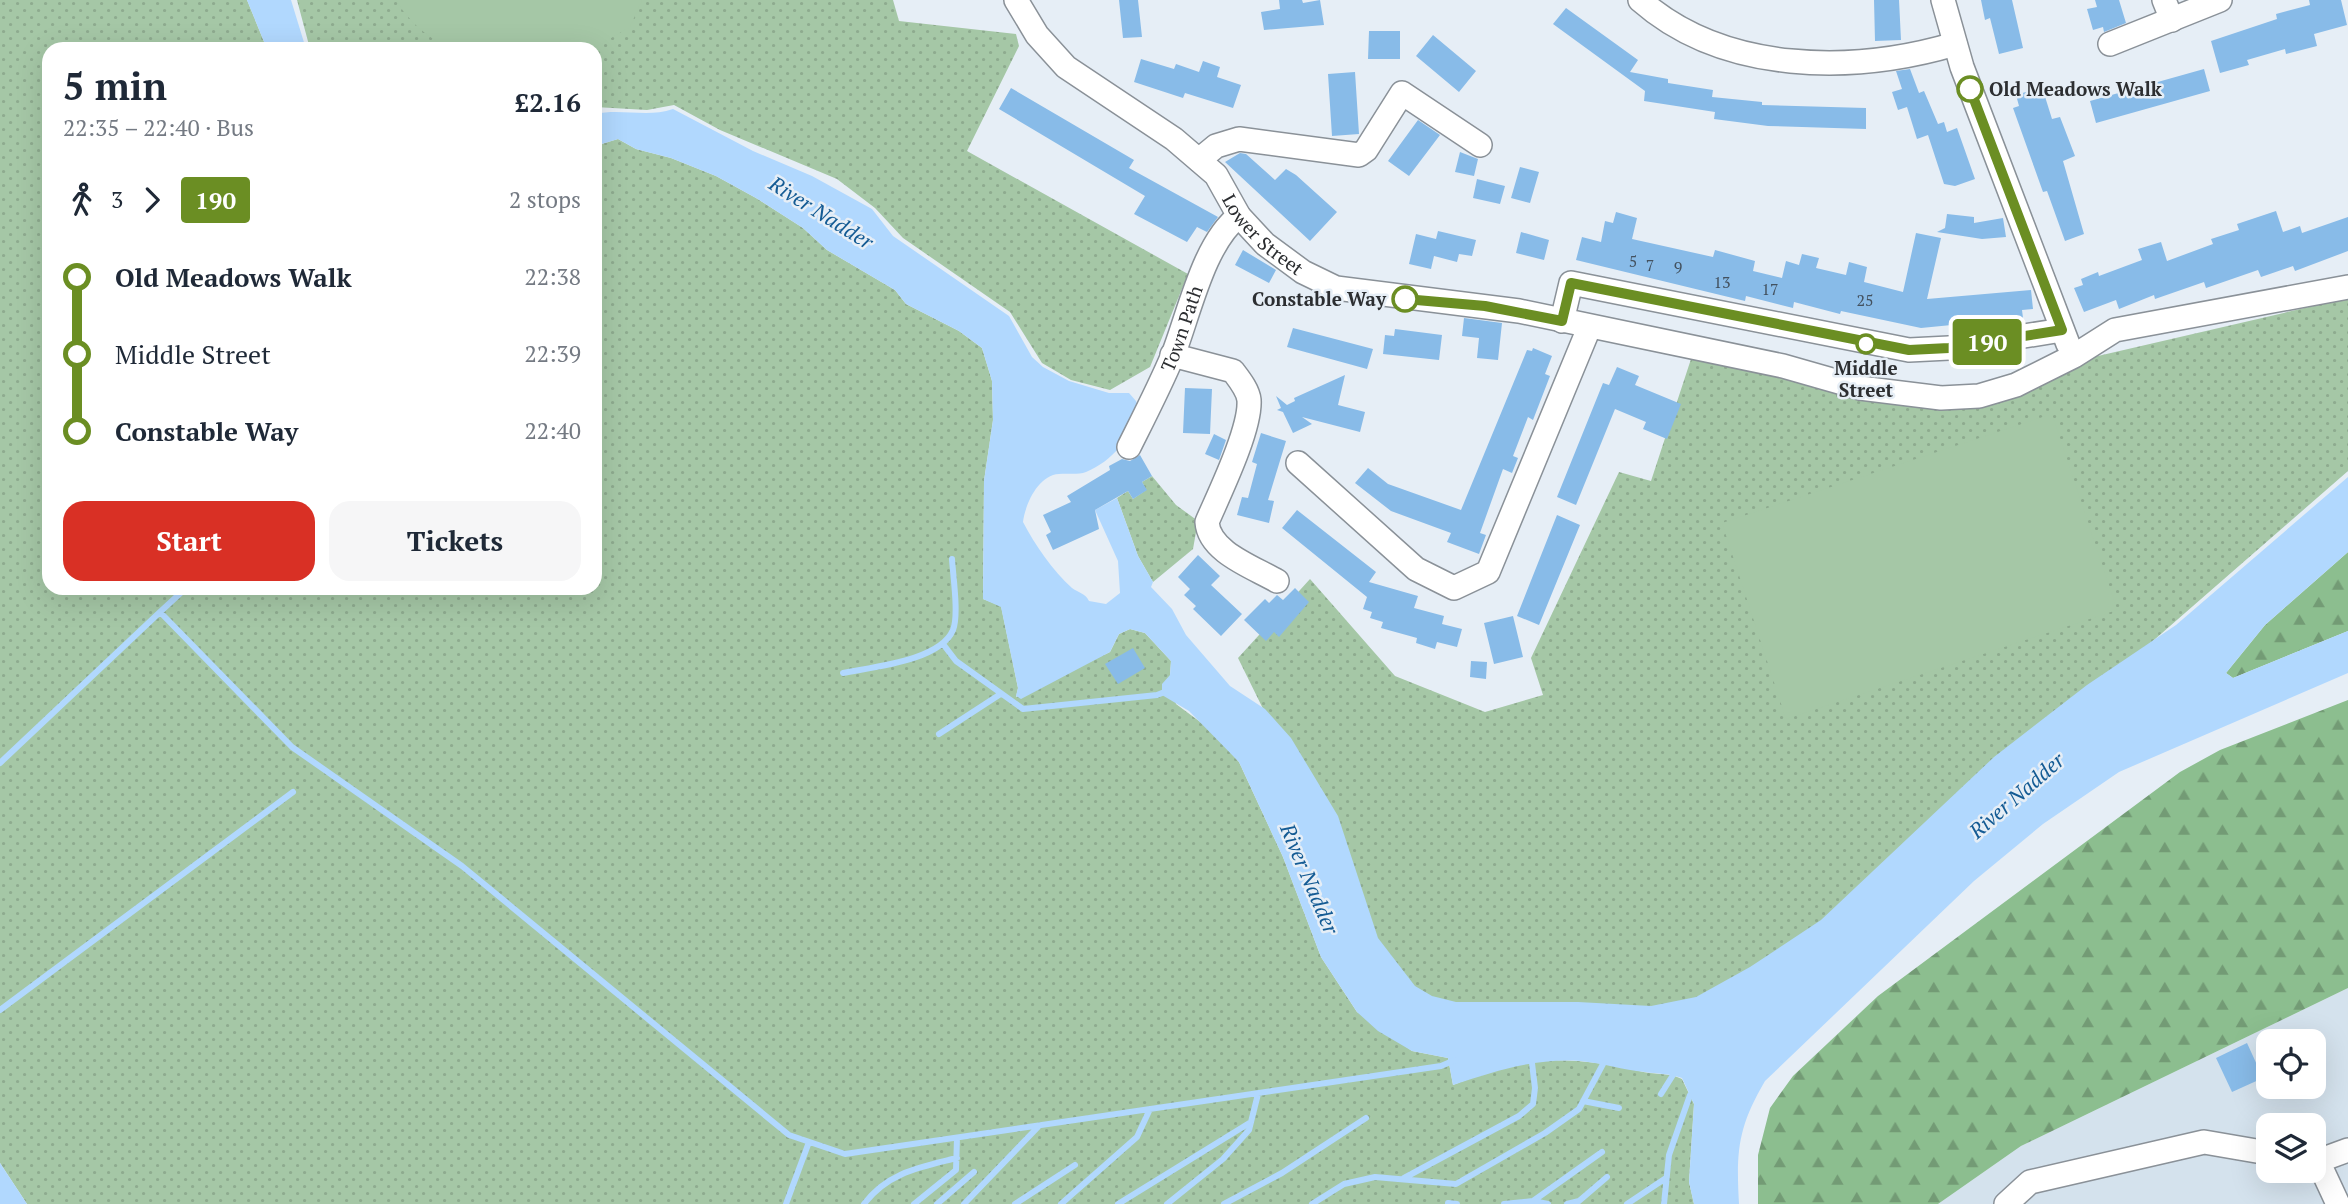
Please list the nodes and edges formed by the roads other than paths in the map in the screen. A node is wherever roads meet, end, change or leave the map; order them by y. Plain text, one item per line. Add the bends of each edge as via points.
1 (1016, 0) edge
2 (1640, 0) edge
3 (1943, 0) edge
4 (2220, 0) edge
5 (2168, 10) edge
6 (1955, 44) junction
7 (2110, 44) dead end
8 (1480, 145) dead end
9 (1199, 160) junction
10 (1239, 216) junction
11 (2348, 287) edge
12 (1562, 321) junction
13 (1589, 328) junction
14 (2062, 330) junction
15 (1172, 355) junction
16 (2074, 356) junction
17 (1129, 447) dead end
18 (1298, 463) dead end
19 (1277, 582) dead end
20 (2348, 1150) edge
21 (2256, 1151) edge
22 (2326, 1157) edge
23 (2326, 1180) edge
24 (2006, 1204) edge
25 (2338, 1204) edge

1 - 9 street, Lower Street via 1037,35 1066,67 1156,125
2 - 6 street via 1692,35 1772,58 1870,63
3 - 6 street
4 - 5 street
5 - 7 street
6 - 14 street
8 - 9 street via 1402,93 1359,155 1239,139 1216,146
9 - 10 street, Lower Street via 1226,189
10 - 12 street, Lower Street via 1283,259 1336,288 1485,306
10 - 15 street, Town Path via 1226,226
11 - 16 street via 2115,330
12 - 13 street, Lower Street
12 - 14 street via 1571,283 1909,350
13 - 16 street via 1783,366 1860,388 1921,397 1962,398 1995,392
13 - 18 street via 1488,572 1454,588 1416,569
14 - 16 street
15 - 17 street, Town Path
15 - 19 street via 1233,371 1244,387 1249,401 1244,425 1208,533 1221,548
20 - 22 street
21 - 24 street via 2204,1142 2030,1182
23 - 25 street

